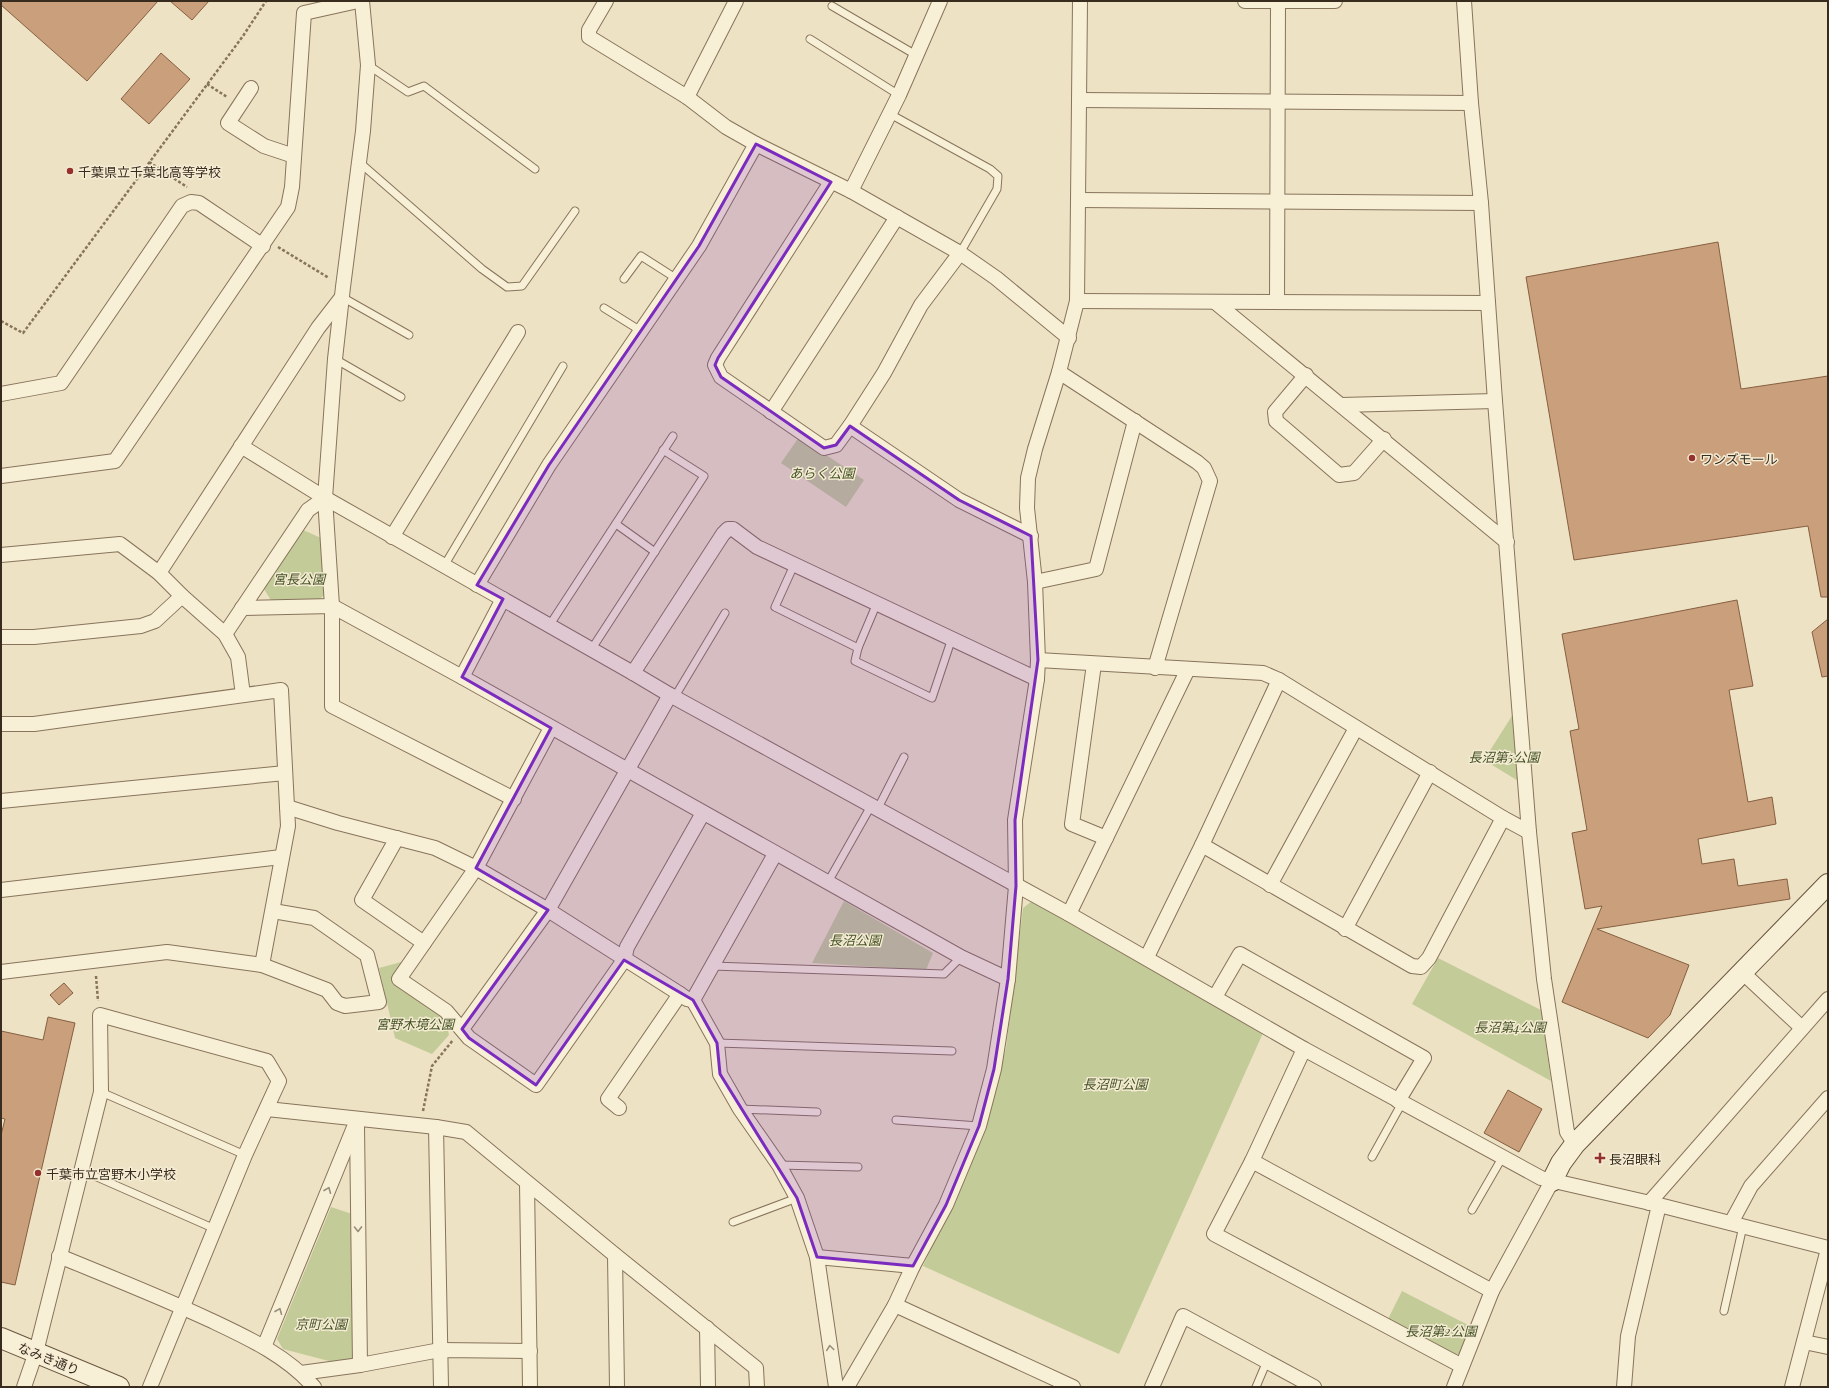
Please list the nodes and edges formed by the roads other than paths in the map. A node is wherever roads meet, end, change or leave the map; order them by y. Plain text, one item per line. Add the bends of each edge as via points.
1 (358, 1) edge
2 (362, 1) edge
3 (606, 1) edge
4 (736, 1) edge
5 (940, 1) edge
6 (1080, 1) edge
7 (1245, 1) edge
8 (1278, 1) edge
9 (1335, 1) edge
10 (1464, 1) edge
11 (832, 6) dead end
12 (810, 39) dead end
13 (916, 56) junction
14 (368, 65) junction
15 (251, 88) dead end
16 (898, 96) junction
17 (687, 97) junction
18 (1080, 100) junction
19 (1278, 102) junction
20 (1471, 103) junction
21 (890, 114) junction
22 (756, 144) junction
23 (294, 156) junction
24 (359, 162) junction
25 (535, 169) dead end
26 (831, 182) junction
27 (851, 191) junction
28 (1079, 200) junction
29 (1277, 201) junction
30 (1481, 203) junction
31 (575, 211) dead end
32 (897, 217) junction
33 (265, 243) junction
34 (960, 252) junction
35 (677, 278) junction
36 (624, 279) dead end
37 (342, 292) junction
38 (1077, 301) junction
39 (1215, 302) junction
40 (1277, 302) junction
41 (1488, 303) junction
42 (604, 308) dead end
43 (641, 331) junction
44 (518, 332) dead end
45 (409, 335) dead end
46 (1068, 338) junction
47 (335, 359) junction
48 (564, 366) dead end
49 (1059, 372) junction
50 (1306, 375) junction
51 (1, 394) edge
52 (401, 397) dead end
53 (1495, 401) junction
54 (1341, 405) junction
55 (771, 412) junction
56 (1135, 421) junction
57 (850, 426) junction
58 (673, 436) dead end
59 (1384, 439) junction
60 (241, 446) junction
61 (664, 450) junction
62 (1, 476) edge
63 (325, 498) junction
64 (616, 524) junction
65 (1031, 536) junction
66 (392, 537) junction
67 (1507, 542) junction
68 (655, 552) junction
69 (1, 555) edge
70 (794, 565) junction
71 (444, 566) junction
72 (159, 573) junction
73 (1035, 582) junction
74 (476, 585) junction
75 (182, 596) junction
76 (503, 599) junction
77 (877, 603) junction
78 (332, 606) junction
79 (242, 608) junction
80 (725, 613) dead end
81 (549, 626) junction
82 (225, 634) junction
83 (1, 637) edge
84 (952, 638) junction
85 (858, 648) junction
86 (590, 650) junction
87 (1038, 660) junction
88 (1094, 664) junction
89 (1155, 668) junction
90 (1188, 669) junction
91 (633, 673) junction
92 (462, 677) junction
93 (1037, 679) junction
94 (1279, 680) junction
95 (243, 695) junction
96 (672, 696) junction
97 (1, 724) edge
98 (551, 728) junction
99 (1356, 728) junction
100 (904, 757) dead end
101 (627, 770) junction
102 (1430, 772) junction
103 (285, 773) junction
104 (514, 799) junction
105 (1, 801) edge
106 (287, 807) junction
107 (874, 808) junction
108 (703, 813) junction
109 (1503, 818) junction
110 (1529, 832) junction
111 (397, 838) junction
112 (1106, 838) junction
113 (1202, 845) junction
114 (775, 854) junction
115 (282, 857) junction
116 (476, 868) junction
117 (828, 882) junction
118 (1828, 884) edge
119 (1270, 885) junction
120 (1016, 886) junction
121 (1, 890) edge
122 (548, 910) junction
123 (273, 911) junction
124 (1069, 914) junction
125 (1345, 929) junction
126 (424, 944) junction
127 (961, 956) junction
128 (1147, 957) junction
129 (624, 960) junction
130 (262, 965) junction
131 (711, 966) junction
132 (1, 972) edge
133 (1742, 972) junction
134 (1008, 979) junction
135 (686, 997) junction
136 (1215, 997) junction
137 (1828, 999) edge
138 (1802, 1028) junction
139 (462, 1029) junction
140 (717, 1043) junction
141 (1304, 1048) junction
142 (952, 1051) dead end
143 (101, 1092) junction
144 (1828, 1098) edge
145 (1400, 1102) junction
146 (619, 1108) dead end
147 (267, 1109) junction
148 (740, 1109) junction
149 (817, 1112) dead end
150 (357, 1120) junction
151 (896, 1120) dead end
152 (979, 1126) junction
153 (436, 1127) junction
154 (1575, 1144) junction
155 (245, 1154) junction
156 (1372, 1157) dead end
157 (1502, 1158) junction
158 (1252, 1161) junction
159 (779, 1165) junction
160 (858, 1167) dead end
161 (80, 1170) junction
162 (1552, 1181) junction
163 (527, 1183) junction
164 (796, 1198) junction
165 (1654, 1204) junction
166 (1472, 1210) dead end
167 (733, 1222) dead end
168 (1737, 1225) junction
169 (215, 1229) junction
170 (1828, 1248) edge
171 (615, 1255) junction
172 (59, 1256) junction
173 (817, 1257) junction
174 (913, 1266) junction
175 (1492, 1291) junction
176 (895, 1305) junction
177 (184, 1308) junction
178 (1724, 1311) dead end
179 (707, 1328) junction
180 (1, 1338) edge
181 (1804, 1342) junction
182 (264, 1347) junction
183 (1828, 1347) edge
184 (440, 1350) junction
185 (530, 1351) junction
186 (36, 1352) junction
187 (1267, 1361) junction
188 (360, 1365) junction
189 (1462, 1366) junction
190 (301, 1373) junction
191 (1055, 1383) edge
192 (24, 1387) edge
193 (120, 1387) edge
194 (150, 1387) edge
195 (314, 1387) edge
196 (440, 1387) edge
197 (530, 1387) edge
198 (617, 1387) edge
199 (708, 1387) edge
200 (756, 1387) edge
201 (845, 1387) edge
202 (1073, 1387) edge
203 (1152, 1387) edge
204 (1256, 1387) edge
205 (1314, 1387) edge
206 (1454, 1387) edge
207 (1624, 1387) edge
208 (1792, 1387) edge

1 - 23 street via 304,13
2 - 14 street
3 - 17 street via 589,30 588,37
4 - 17 street
5 - 13 street
6 - 18 street
7 - 8 street
8 - 9 street
8 - 19 street
10 - 20 street
11 - 13 lane
12 - 16 lane
13 - 16 street
14 - 24 street
14 - 25 lane via 408,92 424,86
15 - 23 street via 228,123 264,146
16 - 21 street
17 - 22 street via 726,127
18 - 19 street
18 - 28 street
19 - 20 street
19 - 29 street
20 - 30 street
21 - 27 street
21 - 34 lane via 998,176 997,189
22 - 26 street
22 - 35 street via 699,246
23 - 33 street via 288,207
24 - 31 lane via 482,269 507,287 522,286
24 - 37 street
26 - 27 street
26 - 55 street via 715,365 721,377
27 - 32 street
28 - 29 street
28 - 38 street
29 - 30 street
29 - 40 street
30 - 41 street
32 - 34 street
32 - 55 street
33 - 51 street via 199,203 190,202 182,206 61,383
33 - 62 street via 115,461
34 - 46 street via 996,278
34 - 57 street via 921,305 884,373
35 - 36 lane via 641,256
35 - 43 street
37 - 45 lane
37 - 47 street
37 - 60 street
38 - 39 street
38 - 46 street
39 - 40 street
39 - 50 street
40 - 41 street
41 - 53 street
42 - 43 lane
43 - 74 street via 549,465
44 - 66 street
46 - 49 street
47 - 52 lane
47 - 63 street
48 - 71 lane
49 - 56 street
49 - 65 street via 1028,478 1027,508
50 - 54 street
50 - 59 street via 1275,412 1276,421 1339,475 1354,473
53 - 54 street
53 - 67 street
54 - 59 street
55 - 57 street via 824,448 836,445
56 - 73 street via 1096,569
56 - 89 street via 1197,462 1209,475 1210,481
57 - 65 street via 959,500
58 - 61 lane
59 - 67 street
60 - 63 street
60 - 72 street
61 - 64 lane
61 - 68 lane via 704,476
63 - 66 street
63 - 78 street
63 - 79 street via 308,510
64 - 68 lane
64 - 81 lane
65 - 73 street
66 - 71 street
67 - 110 street
68 - 86 lane
69 - 72 street via 120,544
70 - 77 street
70 - 85 lane via 775,607
70 - 91 street via 757,547 733,529 728,529
71 - 74 street
72 - 75 street
73 - 87 street
74 - 76 street
75 - 82 street
75 - 83 street via 155,621 141,626 34,637
76 - 81 street
76 - 92 street
77 - 84 street
77 - 85 lane
78 - 79 street
78 - 92 street
78 - 104 street via 332,706
79 - 82 street
80 - 96 lane
81 - 86 street
82 - 95 street via 238,657
84 - 85 lane via 932,698 855,661
84 - 93 street
86 - 91 street
87 - 88 street
87 - 93 street
88 - 89 street
88 - 112 street via 1072,824
89 - 90 street
90 - 94 street via 1252,671
90 - 112 street
91 - 96 street
92 - 98 street
93 - 120 street via 1015,820
94 - 99 street
94 - 113 street
95 - 97 street via 34,724
95 - 103 street via 281,690
96 - 101 street
96 - 107 street
98 - 101 street
98 - 104 street
99 - 102 street
99 - 119 street
100 - 107 lane
101 - 108 street
101 - 122 street
102 - 109 street
102 - 125 street
103 - 105 street
103 - 106 street
104 - 116 street
106 - 111 street
106 - 115 street via 288,826
107 - 117 lane
107 - 120 street
108 - 114 street
108 - 129 street via 627,947
109 - 110 street
109 - 125 street via 1429,958 1421,967 1412,966
110 - 154 street via 1545,987 1567,1132
111 - 116 street via 435,848
111 - 126 street via 362,900
112 - 124 street
113 - 119 street
113 - 128 street
114 - 117 street
114 - 131 street
115 - 121 street
115 - 123 street
116 - 122 street
116 - 126 street
117 - 127 street
118 - 133 street
119 - 125 street
120 - 124 street
120 - 134 street
122 - 129 street
122 - 139 street
123 - 130 street
123 - 130 street via 314,918 367,955 379,1002 345,1006 337,1003 327,990
124 - 128 street
126 - 139 street via 399,979 446,1011
127 - 131 lane via 944,974
127 - 134 street
128 - 136 street
129 - 135 street
129 - 139 street via 536,1085 469,1038
130 - 132 street via 167,952
131 - 135 street
133 - 138 street
133 - 154 street
134 - 152 street via 994,1069
135 - 140 street
135 - 146 street via 608,1099
136 - 141 street
136 - 145 street via 1240,954 1424,1058
137 - 138 street
138 - 165 street
140 - 142 lane
140 - 148 street via 720,1074
141 - 145 street
141 - 158 street
143 - 147 street via 100,1015 267,1061 279,1081
143 - 155 lane
143 - 161 street
144 - 168 street via 1751,1186
145 - 156 lane
145 - 157 street
147 - 150 street
147 - 155 street
148 - 149 lane
148 - 159 street
150 - 153 street
182 -> 150 street
150 -> 188 street
151 - 152 lane
152 - 174 street via 946,1204
153 - 163 street via 466,1132
153 - 184 street
154 - 162 street
155 - 169 street
157 - 162 street via 1540,1178
157 - 166 lane
158 - 175 street
158 - 189 street via 1214,1234
159 - 160 lane
159 - 164 street
161 - 169 lane
161 - 172 street
162 - 165 street
162 - 175 street
163 - 171 street
163 - 185 street
164 - 167 lane
164 - 173 street
165 - 168 street
165 - 207 street via 1628,1336
168 - 170 street
168 - 178 lane
169 - 177 street
170 - 181 street
171 - 179 street
171 - 198 street
172 - 177 street
172 - 186 street
173 - 174 street
201 -> 173 street
174 - 176 street
175 - 189 street
176 - 191 street
176 - 201 street
177 - 182 street
177 - 194 street
179 - 199 street
179 - 200 street via 756,1368
180 - 186 street, なみき通り
181 - 183 street
181 - 208 street
182 - 190 street
184 - 185 street
184 - 188 street
184 - 196 street
185 - 197 street
186 - 192 street
186 - 193 street, なみき通り
187 - 203 street via 1183,1316
187 - 204 lane
187 - 205 street
188 - 190 street
189 - 206 street
190 - 195 street
191 - 202 street

